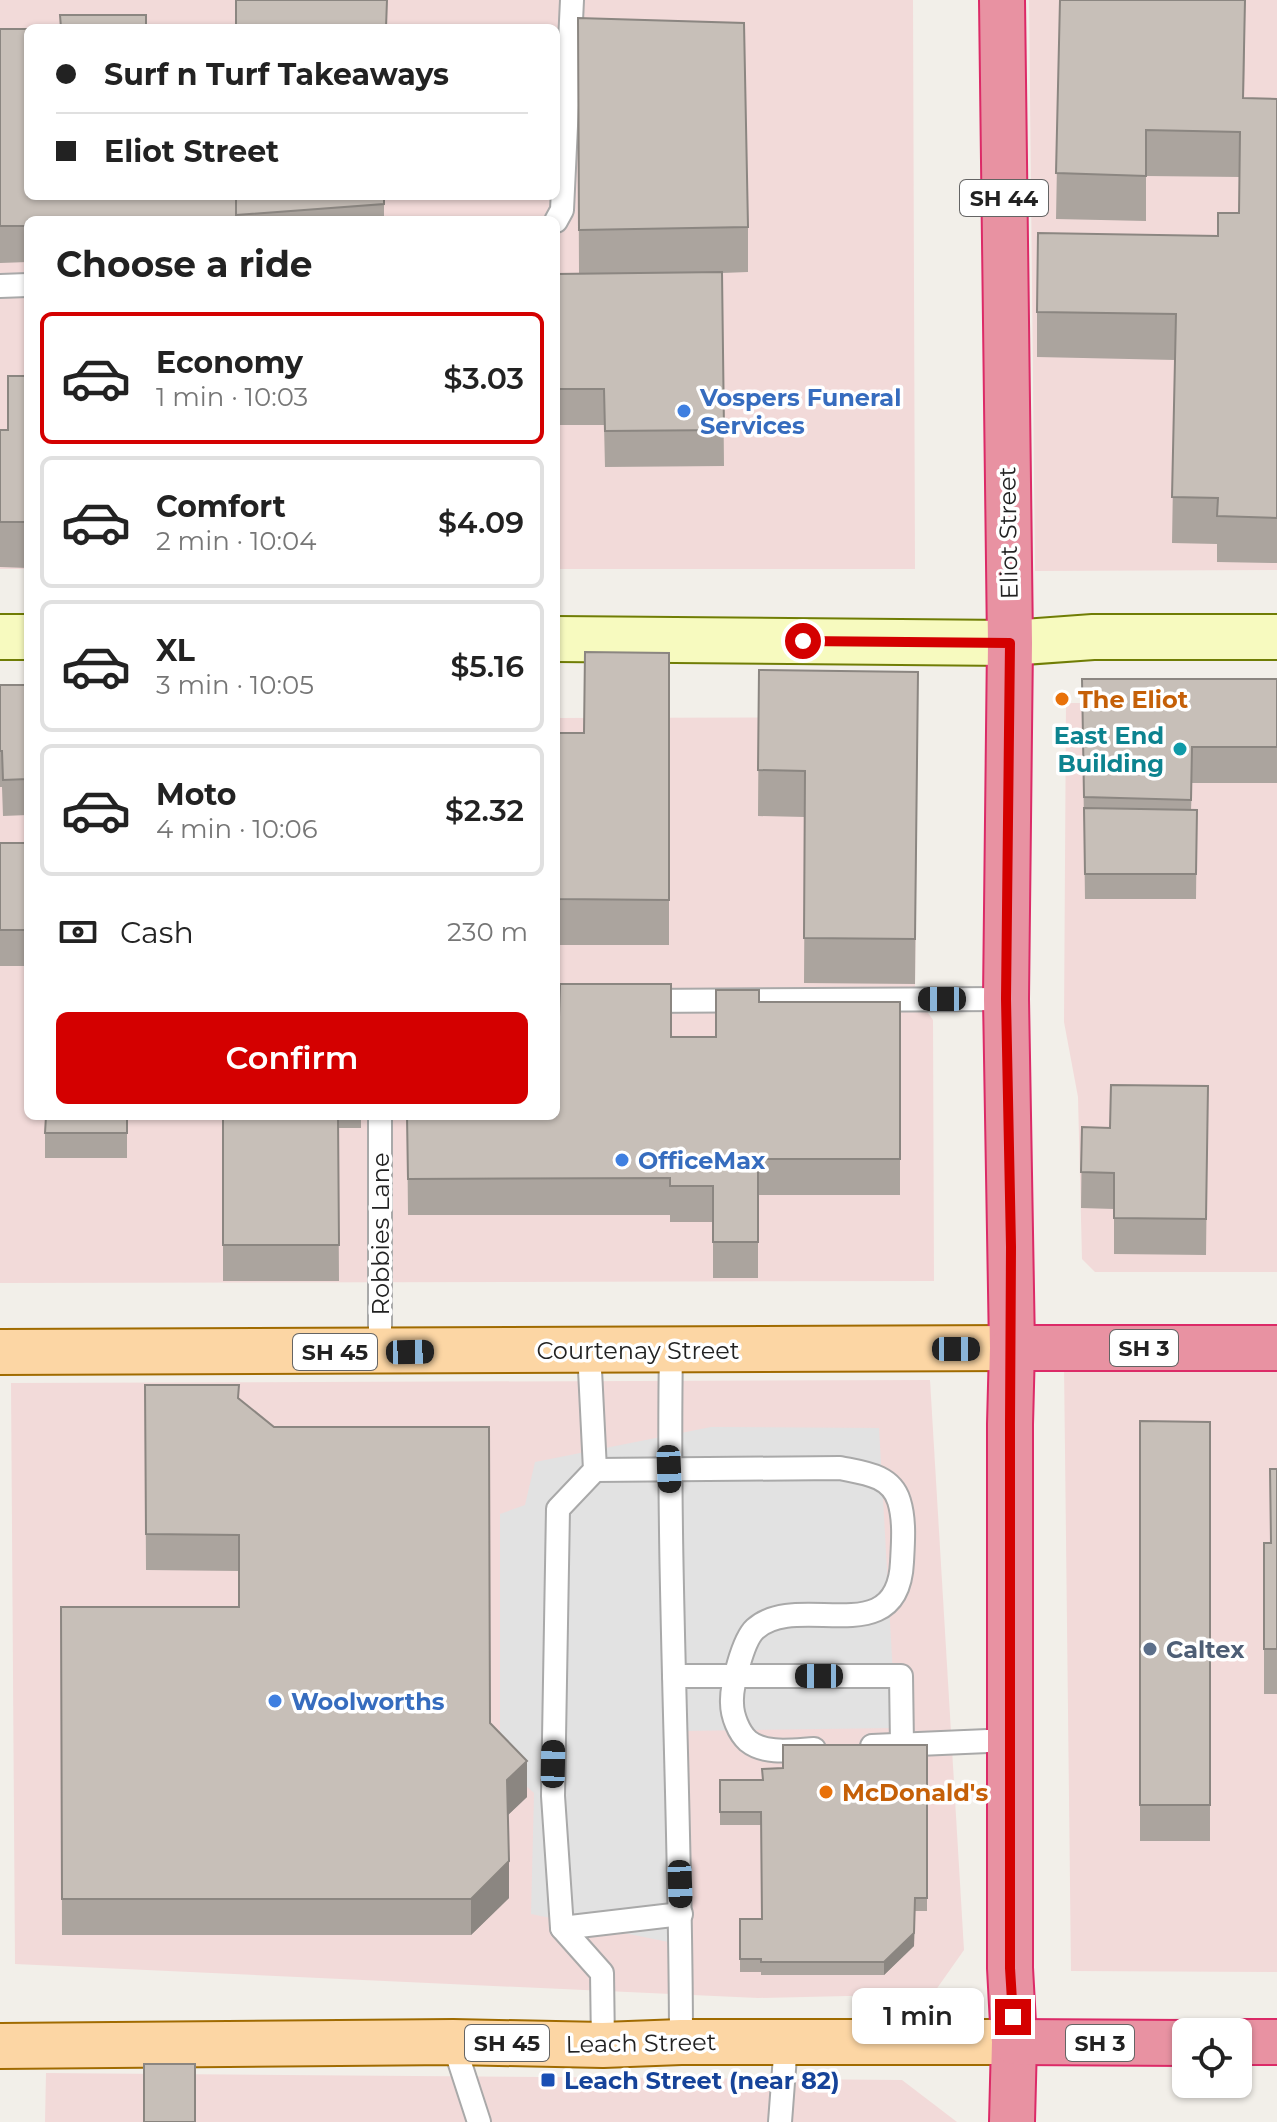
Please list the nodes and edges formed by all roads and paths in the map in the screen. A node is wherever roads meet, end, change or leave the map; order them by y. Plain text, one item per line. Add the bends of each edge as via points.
1 (572, 0) edge
2 (1002, 0) edge
3 (559, 216) edge
4 (24, 285) edge
5 (0, 286) edge
6 (0, 637) edge
7 (24, 637) edge
8 (1277, 637) edge
9 (560, 639) edge
10 (1010, 643) junction
11 (1006, 999) junction
12 (617, 1001) edge
13 (380, 1120) edge
14 (1012, 1348) junction
15 (1277, 1348) edge
16 (671, 1349) junction
17 (589, 1350) junction
18 (0, 1352) edge
19 (380, 1352) junction
20 (669, 1469) junction
21 (595, 1470) junction
22 (674, 1676) junction
23 (737, 1676) junction
24 (1011, 1740) junction
25 (902, 1745) junction
26 (681, 1914) junction
27 (562, 1928) junction
28 (453, 2042) junction
29 (681, 2042) junction
30 (1014, 2042) junction
31 (1252, 2042) edge
32 (1277, 2042) edge
33 (786, 2043) junction
34 (1172, 2043) edge
35 (603, 2045) junction
36 (0, 2046) edge
37 (479, 2122) edge
38 (780, 2122) edge
39 (1012, 2122) edge

1 - 3 lane
2 - 10 highway, Eliot Street / SH 44
4 - 5 lane
6 - 7 street
8 - 10 street via 1093,637
9 - 10 street
10 - 11 highway, Eliot Street / SH 44
11 - 12 lane
11 - 14 highway, Eliot Street / SH 44
13 - 19 lane, Robbies Lane
14 - 15 highway, Courtenay Street / SH 3
14 - 16 main road, Courtenay Street / SH 45
14 - 24 highway, Eliot Street
16 - 17 main road, Courtenay Street / SH 45
16 - 20 lane
17 - 19 main road, Courtenay Street / SH 45
17 - 21 lane
18 - 19 main road, Courtenay Street / SH 45
20 - 21 lane
20 - 22 lane
20 - 23 lane via 840,1468 866,1473 896,1490 902,1509 896,1594 881,1607 858,1615 777,1617 754,1630
21 - 27 lane via 558,1509 553,1796
22 - 23 lane
22 - 26 lane
23 - 25 lane via 731,1702 736,1723 749,1742 774,1751
23 - 25 lane via 901,1676
24 - 25 lane
24 - 30 highway, Eliot Street
26 - 27 lane
26 - 29 lane
27 - 35 lane via 602,1973
28 - 35 main road, Leach Street / SH 45
28 - 36 main road, Leach Street / SH 45
28 - 37 lane
29 - 33 main road, Leach Street / SH 45
29 - 35 main road, Leach Street / SH 45
30 - 33 main road, Leach Street / SH 45
30 - 34 highway, Leach Street / SH 3
30 - 39 highway, Eliot Street
31 - 32 highway
33 - 38 lane

